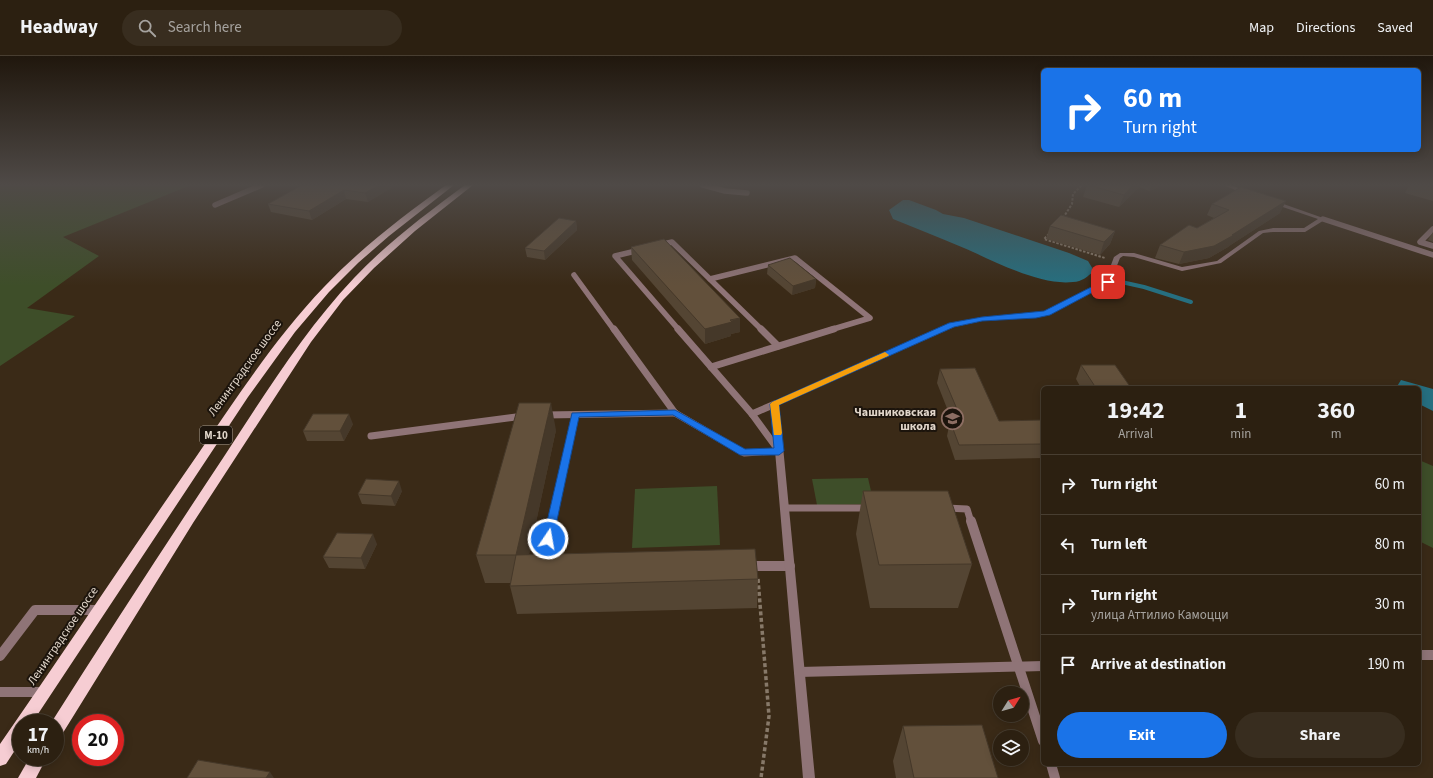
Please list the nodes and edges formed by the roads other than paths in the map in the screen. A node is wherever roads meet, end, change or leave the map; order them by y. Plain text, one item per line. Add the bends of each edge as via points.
1 (407, 219) edge
2 (426, 219) edge
3 (1323, 219) joint
4 (1433, 229) edge
5 (1433, 246) edge
6 (651, 247) edge
7 (644, 249) edge
8 (1433, 255) edge
9 (574, 275) dead end
10 (710, 280) junction
11 (778, 346) junction
12 (711, 367) junction
13 (775, 404) junction
14 (675, 412) junction
15 (752, 414) junction
16 (575, 415) junction
17 (371, 436) dead end
18 (779, 451) junction
19 (784, 508) junction
20 (880, 508) edge
21 (936, 508) edge
22 (741, 566) edge
23 (790, 566) junction
24 (549, 570) edge
25 (99, 610) junction
26 (1421, 655) edge
27 (1433, 655) edge
28 (0, 656) edge
29 (1018, 666) junction
30 (1041, 666) edge
31 (799, 672) junction
32 (0, 692) edge
33 (44, 692) junction
34 (29, 714) edge
35 (64, 717) edge
36 (1041, 734) edge
37 (12, 740) edge
38 (0, 758) edge
39 (33, 766) edge
40 (1052, 766) edge
41 (26, 778) edge
42 (809, 778) edge
43 (1055, 778) edge

1 - 25 highway, Ленинградское шоссе / М-10 via 339,276 285,339 244,395
2 - 35 highway, М-10 via 370,266 334,306 289,365
3 - 8 lane
3 - 13 street via 1305,230 1261,232 1220,262 1182,269 1131,254 1119,255 1108,282 1051,312 1036,316 971,320 952,325
4 - 5 lane via 1420,242
6 - 10 lane via 672,242
7 - 12 lane via 615,256
9 - 14 lane
10 - 11 lane
10 - 11 lane via 795,258 870,318
11 - 12 lane
12 - 15 lane
13 - 15 lane
13 - 18 street
14 - 16 lane
14 - 18 lane via 744,453
15 - 18 lane
16 - 17 lane via 532,415
16 - 24 lane via 541,570
18 - 19 street
19 - 20 lane
19 - 23 street
21 - 29 lane via 968,509
22 - 23 lane
23 - 31 street
25 - 28 lane via 35,610
25 - 33 highway, Ленинградское шоссе / М-10
26 - 27 lane
29 - 30 lane
29 - 31 lane
29 - 36 lane
31 - 42 street
32 - 33 lane
33 - 34 highway, Ленинградское шоссе / М-10
37 - 38 highway
39 - 41 highway
40 - 43 lane

